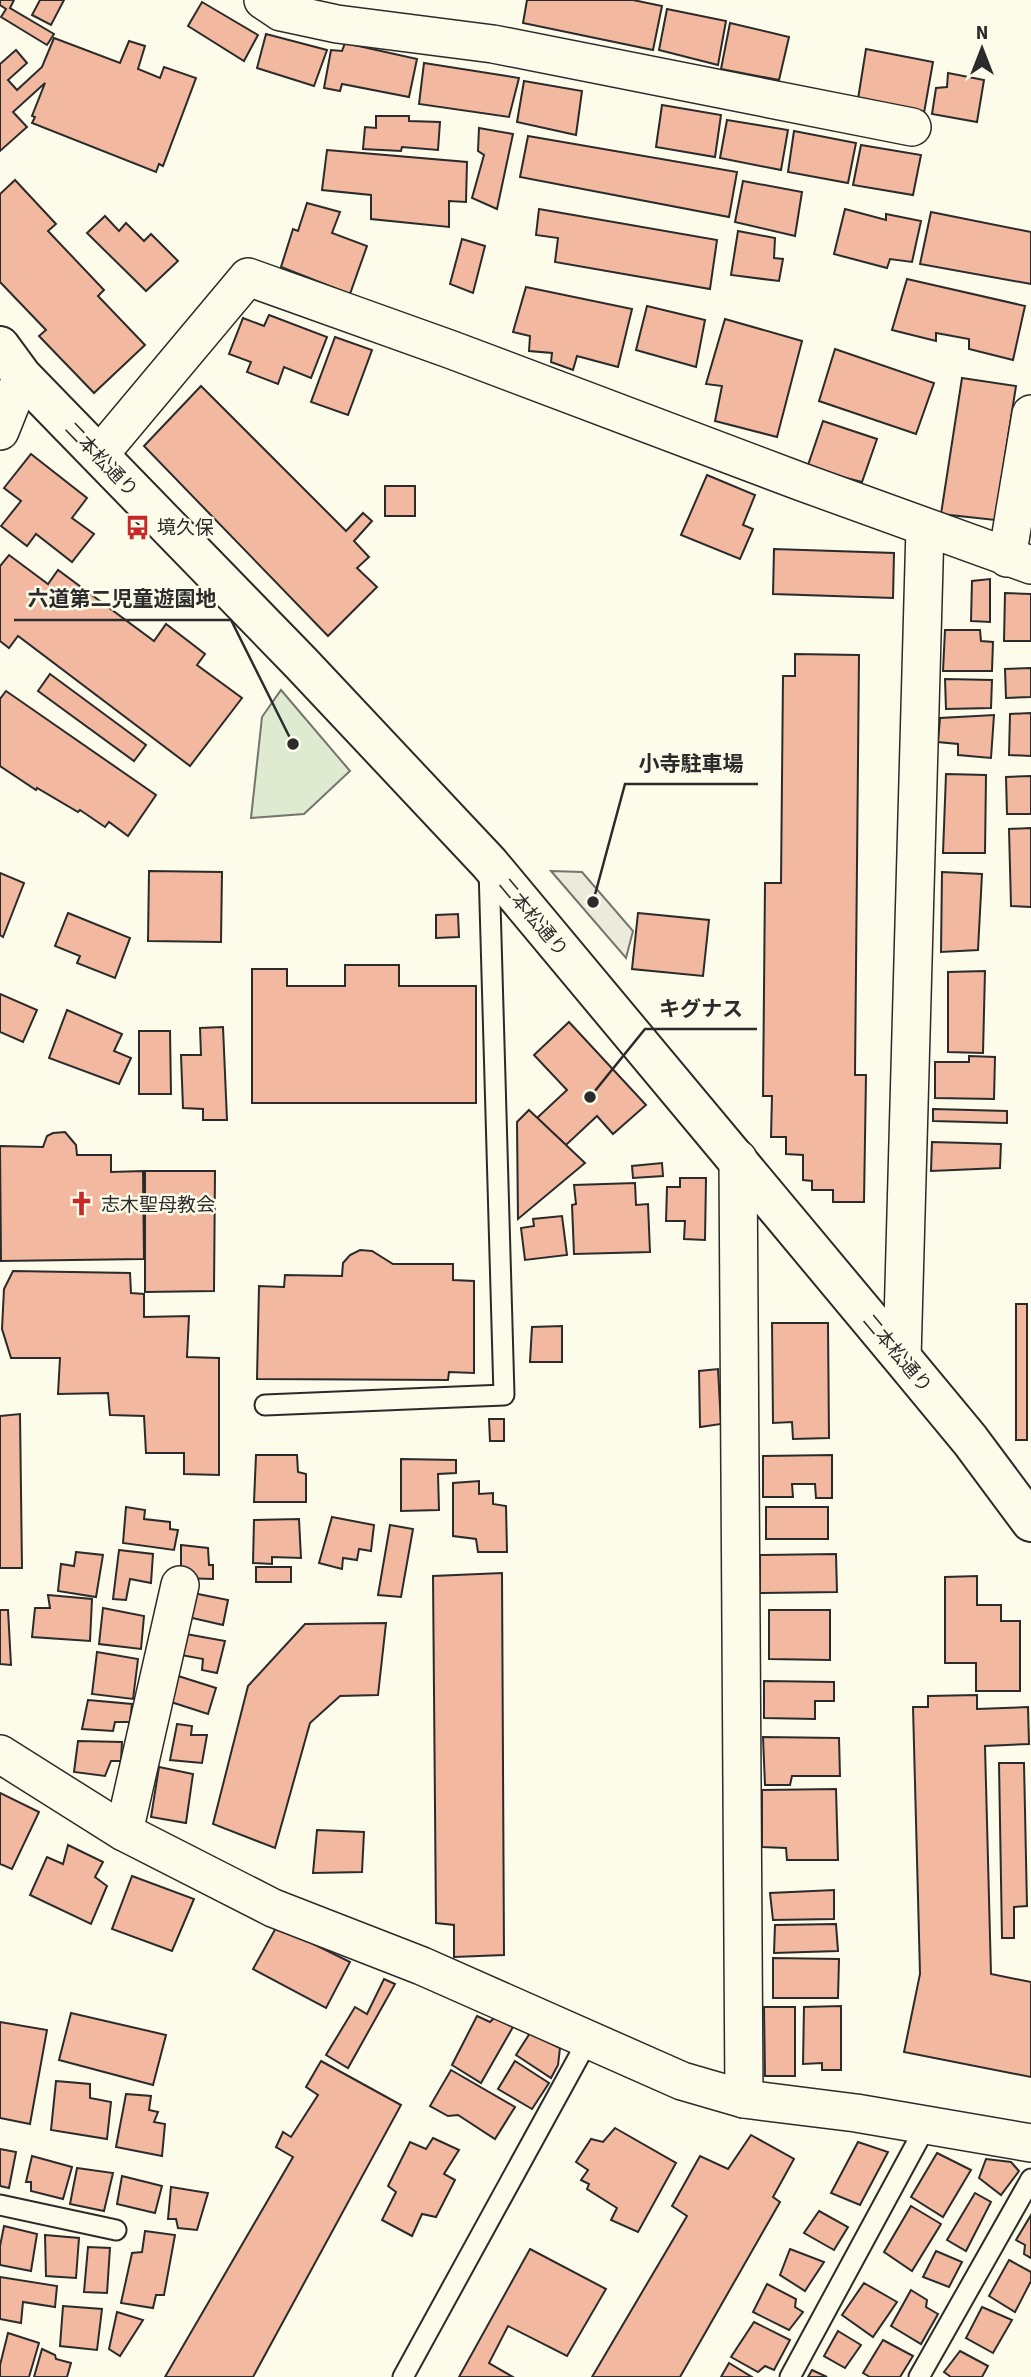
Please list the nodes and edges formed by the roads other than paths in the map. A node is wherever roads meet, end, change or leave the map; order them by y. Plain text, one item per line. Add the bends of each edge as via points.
1 (263, 0) edge
2 (912, 127) dead end
3 (0, 346) edge
4 (22, 376) junction
5 (1031, 414) edge
6 (0, 431) edge
7 (99, 456) junction
8 (925, 528) junction
9 (1019, 562) edge
10 (489, 863) junction
11 (737, 1159) junction
12 (902, 1357) junction
13 (265, 1405) dead end
14 (1031, 1522) edge
15 (180, 1585) dead end
16 (0, 1754) edge
17 (124, 1832) junction
18 (588, 2040) junction
19 (744, 2099) junction
20 (927, 2124) junction
21 (1031, 2143) edge
22 (1031, 2179) edge
23 (0, 2205) edge
24 (116, 2230) dead end
25 (403, 2377) edge
26 (790, 2377) edge
27 (919, 2377) edge

1 - 2 street via 281,12 337,24 493,44
3 - 4 street, 二本松通り
4 - 6 street
4 - 7 street, 二本松通り
5 - 9 street
7 - 8 street via 248,277
7 - 10 street, 二本松通り
8 - 9 street
8 - 12 street
10 - 11 street, 二本松通り
10 - 13 lane via 504,1395
11 - 12 street, 二本松通り
11 - 19 street
12 - 14 street, 二本松通り
15 - 17 street
16 - 17 street
17 - 18 street via 273,1908 422,1966
18 - 19 street via 682,2081
18 - 25 lane
19 - 20 street
20 - 21 street
20 - 26 lane
22 - 27 lane
23 - 24 lane

